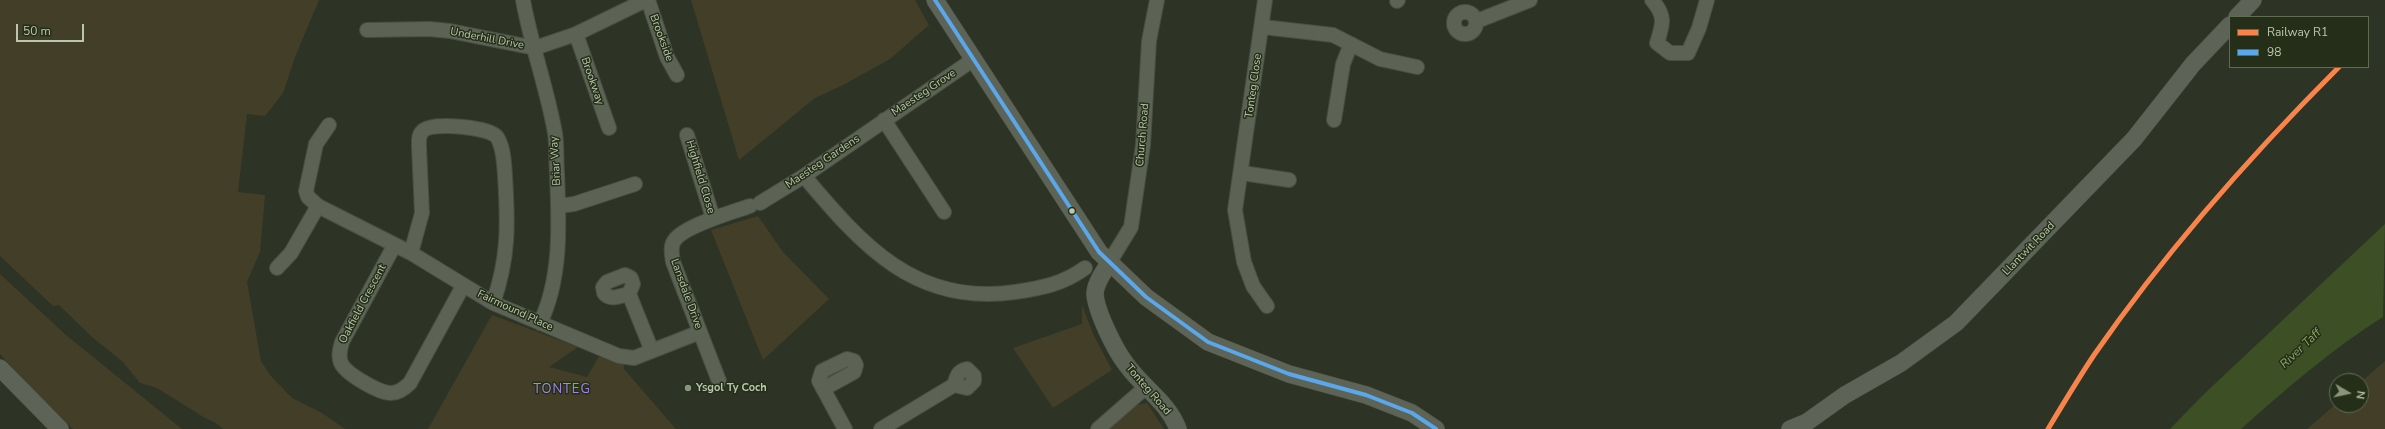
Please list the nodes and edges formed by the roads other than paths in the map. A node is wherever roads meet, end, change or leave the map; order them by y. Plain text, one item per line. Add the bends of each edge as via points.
1 (523, 0) edge
2 (647, 0) edge
3 (935, 0) edge
4 (1157, 0) edge
5 (1265, 0) edge
6 (1530, 0) edge
7 (1707, 0) edge
8 (2253, 0) edge
9 (1655, 4) edge
10 (2238, 16) edge
11 (1477, 21) dead end
12 (2229, 26) edge
13 (1263, 27) junction
14 (367, 30) dead end
15 (576, 34) junction
16 (1351, 44) junction
17 (535, 48) junction
18 (974, 59) junction
19 (1417, 67) dead end
20 (677, 75) dead end
21 (884, 120) junction
22 (1334, 120) dead end
23 (329, 125) dead end
24 (608, 128) dead end
25 (688, 135) dead end
26 (1242, 173) junction
27 (804, 176) junction
28 (1289, 180) dead end
29 (635, 184) dead end
30 (755, 204) joint
31 (318, 206) junction
32 (559, 206) junction
33 (944, 212) dead end
34 (713, 218) junction
35 (394, 246) junction
36 (411, 254) junction
37 (1109, 263) junction
38 (277, 268) dead end
39 (1085, 268) dead end
40 (463, 286) junction
41 (629, 294) dead end
42 (493, 303) junction
43 (1267, 306) dead end
44 (540, 323) junction
45 (700, 332) junction
46 (652, 351) junction
47 (0, 368) edge
48 (719, 381) dead end
49 (954, 385) dead end
50 (1146, 387) junction
51 (823, 389) dead end
52 (60, 429) edge
53 (845, 429) edge
54 (881, 429) edge
55 (1098, 429) edge
56 (1178, 429) edge
57 (1436, 429) edge
58 (1790, 429) edge

1 - 17 street, Briar Way
2 - 15 street, Underhill Drive
2 - 20 street, Brookside via 667,57
3 - 18 main road
4 - 37 street, Church Road via 1149,41 1143,145 1132,227
5 - 13 street, Tonteg Close
6 - 11 street
7 - 9 street via 1700,28 1688,53 1670,54 1657,43 1664,23
8 - 10 main road
12 - 58 main road, Llantwit Road via 2193,64 2134,140 1956,323 1901,363 1845,395 1807,422
13 - 16 street via 1333,35
13 - 26 street, Tonteg Close
14 - 17 street, Underhill Drive via 443,30
15 - 17 street, Underhill Drive
15 - 24 street, Brookway
16 - 19 street via 1380,59
16 - 22 street via 1342,64
17 - 32 street, Briar Way via 555,134
18 - 21 street, Maesteg Grove
18 - 37 main road via 1099,252
21 - 27 street, Maesteg Gardens
21 - 33 street, Maesteg Grove
23 - 31 street, Fairmound Place via 316,144 306,191 308,197
25 - 34 street, Highfield Close
26 - 28 street
26 - 43 street, Tonteg Close via 1235,210 1244,262 1253,286
27 - 30 street, Maesteg Gardens
27 - 39 street via 850,228 872,248 894,266 921,282 944,289 978,294 1005,294 1058,284
29 - 32 street via 574,204
30 - 34 street, Lansdale Drive
31 - 35 street, Fairmound Place
31 - 38 street via 291,253
32 - 44 street, Briar Way via 554,270 548,302
34 - 45 street, Lansdale Drive via 675,239 672,246 673,262
35 - 36 street, Fairmound Place
35 - 40 street, Oakfield Crescent via 339,350 339,356 346,369 380,390 391,393 410,383
36 - 40 street, Fairmound Place
36 - 42 street via 422,213 419,137 422,131 434,126 483,129 492,133 501,146 504,159 508,238 501,279
37 - 50 main road, Tonteg Road via 1098,280 1095,293 1100,311 1125,364
37 - 57 main road via 1146,297 1208,342 1289,374 1366,395 1412,413
40 - 42 street, Fairmound Place
41 - 46 street
42 - 44 street, Fairmound Place
44 - 46 street, Fairmound Place via 626,358 634,358
45 - 46 street, Fairmound Place
45 - 48 street, Lansdale Drive
47 - 52 main road
49 - 54 street
50 - 55 street
50 - 56 main road, Tonteg Road via 1170,414
51 - 53 street

